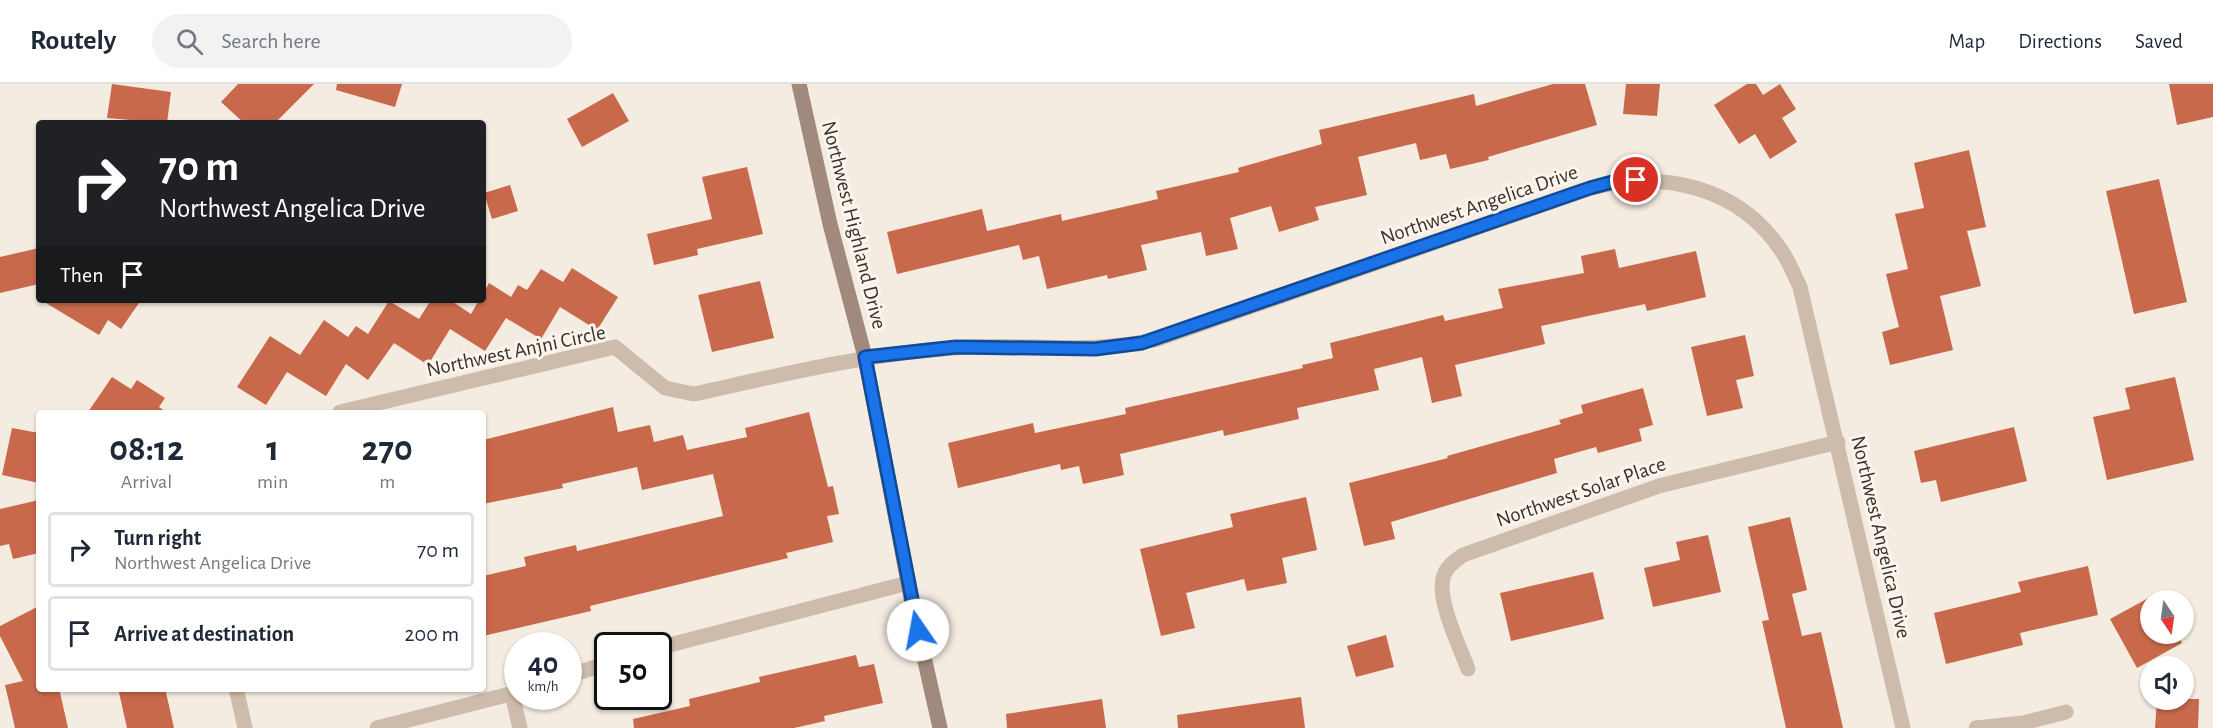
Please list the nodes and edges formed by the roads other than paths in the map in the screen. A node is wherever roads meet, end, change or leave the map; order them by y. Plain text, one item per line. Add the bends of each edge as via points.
1 (799, 84) edge
2 (865, 357) junction
3 (348, 410) edge
4 (1838, 442) junction
5 (909, 583) junction
6 (672, 644) edge
7 (1468, 669) dead end
8 (237, 692) edge
9 (504, 696) edge
10 (517, 710) edge
11 (2066, 712) dead end
12 (245, 728) edge
13 (377, 728) edge
14 (520, 728) edge
15 (940, 728) edge
16 (1903, 728) edge
17 (1976, 728) edge

1 - 2 main road, Northwest Highland Drive
2 - 3 street, Northwest Anjni Circle via 694,394 665,388 615,347
2 - 4 street, Northwest Angelica Drive via 956,347 1127,346 1158,339 1590,188 1616,181 1656,179 1693,185 1727,199 1765,230 1782,251 1808,312
2 - 5 main road, Northwest Highland Drive
4 - 7 street, Northwest Solar Place via 1659,486 1463,555 1452,563 1442,582 1447,612
4 - 16 street, Northwest Angelica Drive
5 - 6 street
5 - 15 main road, Northwest Highland Drive
8 - 12 street
9 - 13 street
10 - 14 street
11 - 17 street via 2023,723

